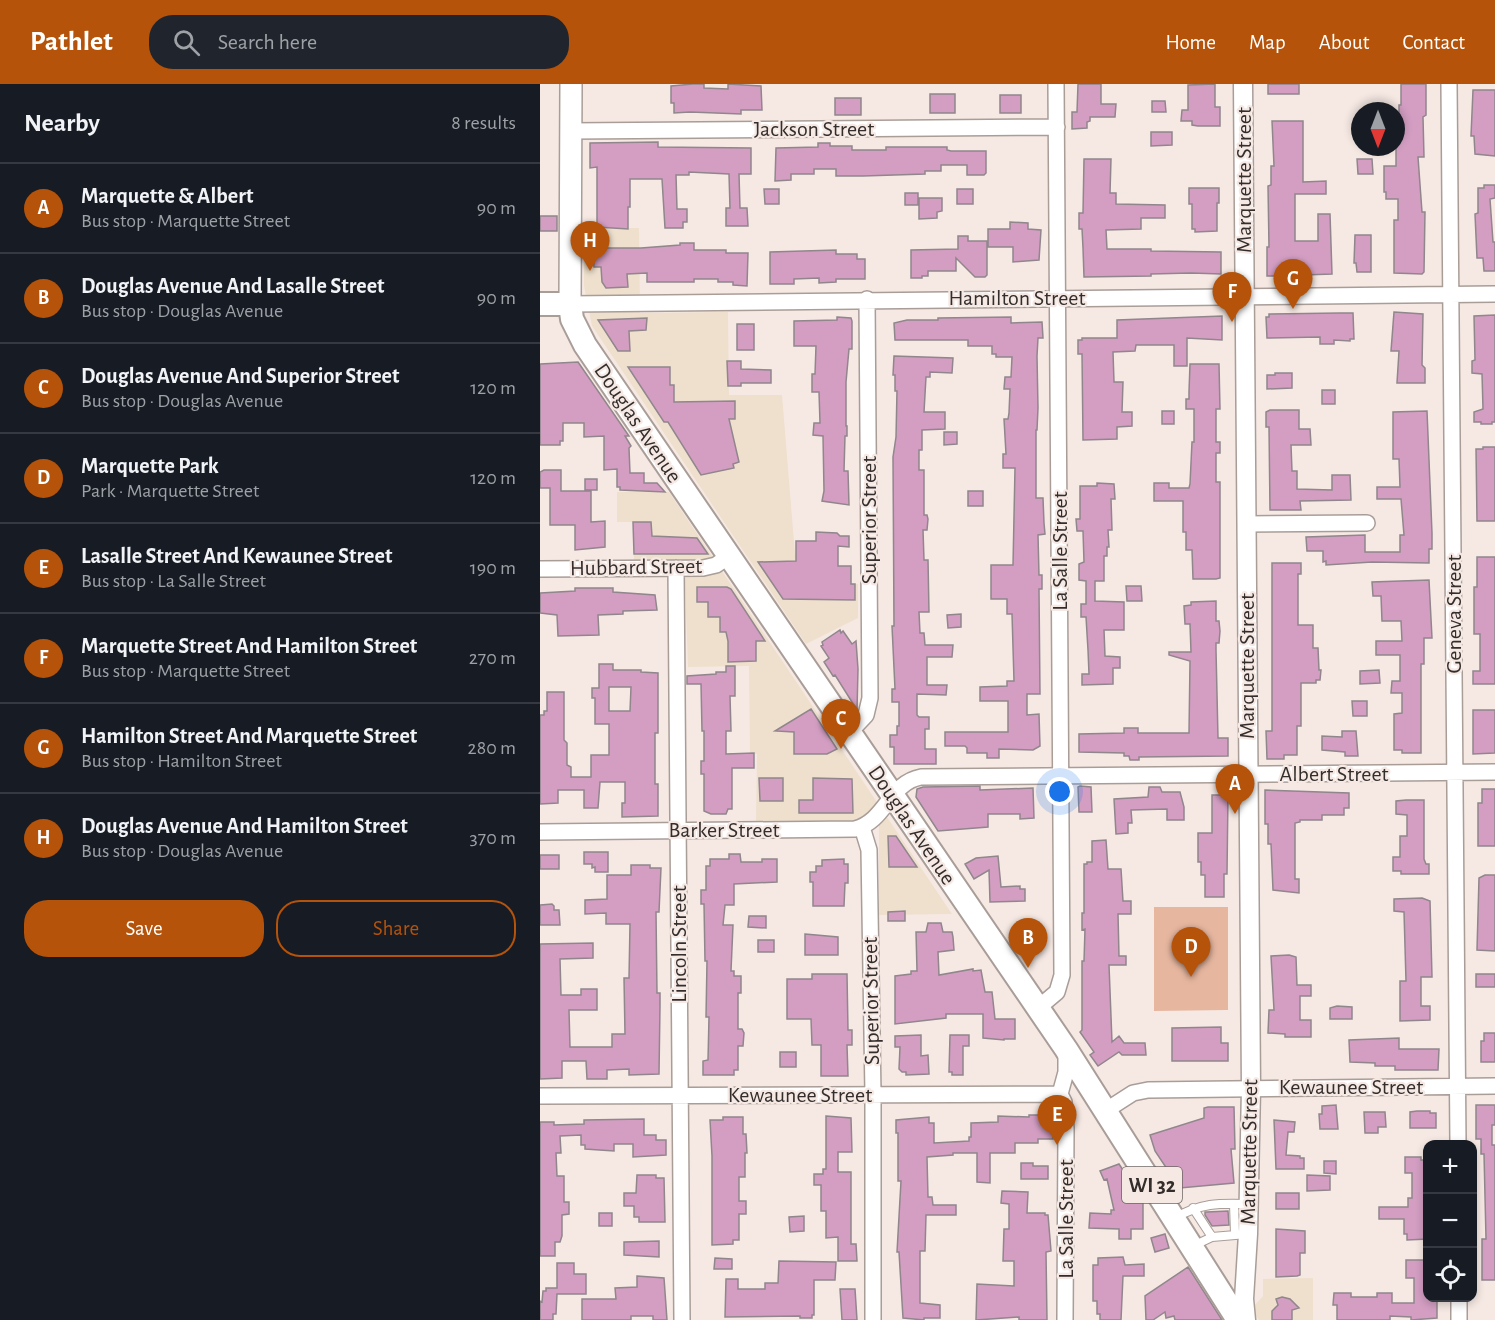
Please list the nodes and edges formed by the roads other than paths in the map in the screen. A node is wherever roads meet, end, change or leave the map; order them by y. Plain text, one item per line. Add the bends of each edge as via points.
1 (571, 84) edge
2 (1056, 84) edge
3 (1243, 84) edge
4 (1449, 84) edge
5 (1057, 128) junction
6 (571, 131) junction
7 (1495, 294) edge
8 (1452, 295) junction
9 (1245, 296) junction
10 (1058, 298) junction
11 (867, 299) junction
12 (540, 304) edge
13 (570, 304) junction
14 (1367, 523) dead end
15 (1246, 524) junction
16 (729, 556) junction
17 (676, 568) junction
18 (540, 569) edge
19 (849, 733) junction
20 (1495, 772) edge
21 (1455, 773) junction
22 (1248, 775) junction
23 (1061, 776) junction
24 (892, 796) junction
25 (862, 827) junction
26 (678, 831) junction
27 (540, 832) edge
28 (1038, 1008) junction
29 (1066, 1048) junction
30 (1458, 1086) junction
31 (1495, 1086) edge
32 (1251, 1088) junction
33 (873, 1094) junction
34 (1060, 1094) junction
35 (680, 1095) junction
36 (540, 1096) edge
37 (1105, 1111) junction
38 (1458, 1140) edge
39 (1242, 1204) junction
40 (1183, 1213) junction
41 (1242, 1234) junction
42 (1202, 1242) junction
43 (1459, 1302) edge
44 (682, 1320) edge
45 (873, 1320) edge
46 (1065, 1320) edge
47 (1238, 1320) edge
48 (1246, 1320) edge
49 (1459, 1320) edge

1 - 6 main road, Douglas Avenue
2 - 5 street, La Salle Street
3 - 9 street, Marquette Street
4 - 8 street, Geneva Street
5 - 6 street, Jackson Street
5 - 10 street, La Salle Street
6 - 13 main road, Douglas Avenue
7 - 8 street, Hamilton Street
8 - 9 street, Hamilton Street
8 - 21 street, Geneva Street
9 - 10 street, Hamilton Street
9 - 15 street, Marquette Street
10 - 11 street, Hamilton Street
10 - 23 street, La Salle Street
11 - 13 street, Hamilton Street
11 - 19 street, Superior Street via 870,702 865,717
12 - 13 main road, Hamilton Street
13 - 16 main road, Douglas Avenue / WI 32 via 572,319 585,345
14 - 15 street
15 - 22 street, Marquette Street
16 - 17 street, Hubbard Street via 710,567
16 - 19 main road, Douglas Avenue / WI 32
17 - 18 street, Hubbard Street
17 - 26 street, Lincoln Street
19 - 24 main road, Douglas Avenue / WI 32
20 - 21 street, Albert Street
21 - 22 street, Albert Street
21 - 30 street, Geneva Street
22 - 23 street, Albert Street
22 - 32 street, Marquette Street
23 - 24 street, Albert Street via 919,777
23 - 28 street, La Salle Street via 1062,975 1057,992
24 - 25 street via 878,816
24 - 28 main road, Douglas Avenue / WI 32
25 - 26 street, Barker Street
25 - 33 street, Superior Street via 869,850
26 - 27 street, Barker Street
26 - 35 street, Lincoln Street
28 - 29 main road, Douglas Avenue / WI 32
29 - 34 street, La Salle Street via 1066,1072
29 - 37 main road, Douglas Avenue / WI 32
30 - 31 street, Kewaunee Street
30 - 32 street, Kewaunee Street
30 - 38 street, Geneva Street
32 - 37 street, Kewaunee Street via 1141,1090
32 - 39 street, Marquette Street
33 - 34 street, Kewaunee Street
33 - 35 street, Kewaunee Street
33 - 45 street, Superior Street
34 - 46 street, La Salle Street via 1066,1128
35 - 36 street, Kewaunee Street
35 - 44 street, Lincoln Street
37 - 40 main road, Douglas Avenue / WI 32
39 - 40 lane via 1206,1204
39 - 41 street, Marquette Street
40 - 42 main road, Douglas Avenue / WI 32
41 - 42 lane
41 - 48 street, Marquette Street
42 - 47 main road, Douglas Avenue / WI 32
43 - 49 street

